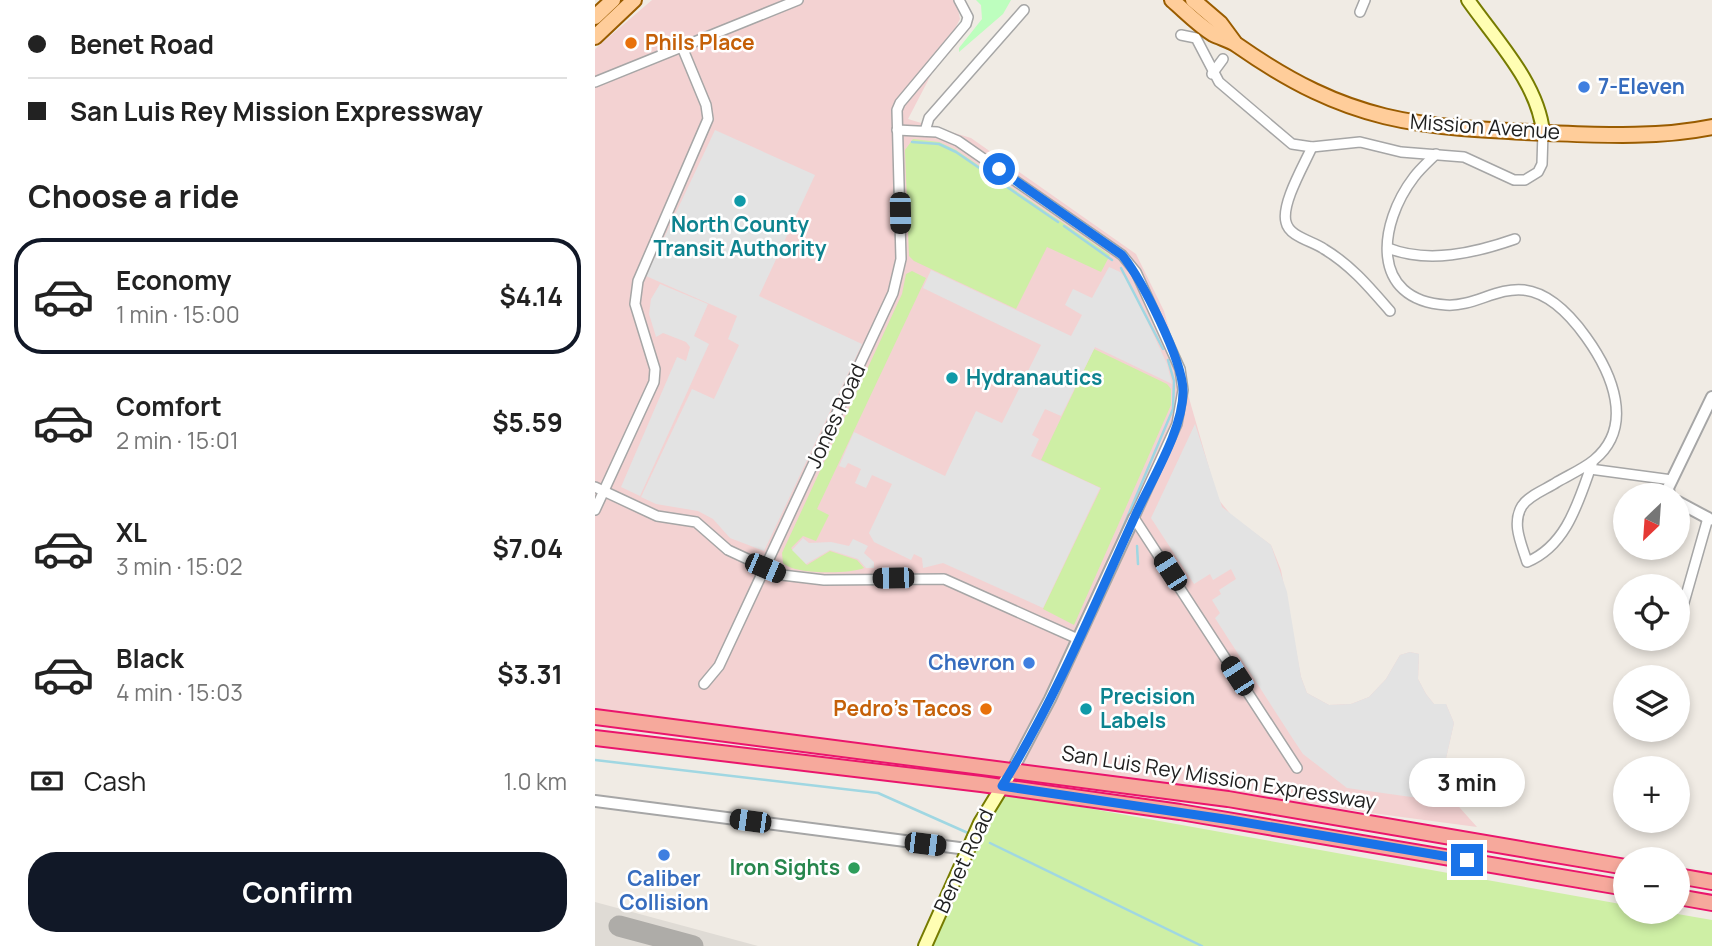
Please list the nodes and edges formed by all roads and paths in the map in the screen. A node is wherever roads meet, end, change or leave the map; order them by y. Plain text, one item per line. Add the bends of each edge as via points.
1 (613, 0) edge
2 (633, 0) edge
3 (798, 0) edge
4 (959, 0) edge
5 (1172, 0) edge
6 (1193, 0) edge
7 (1365, 0) edge
8 (1468, 0) edge
9 (1024, 10) dead end
10 (1360, 12) dead end
11 (595, 17) edge
12 (1181, 35) dead end
13 (595, 37) edge
14 (1235, 43) junction
15 (682, 47) junction
16 (1223, 59) dead end
17 (1212, 74) junction
18 (595, 82) edge
19 (1712, 127) edge
20 (897, 130) junction
21 (926, 131) junction
22 (1543, 132) junction
23 (1312, 147) junction
24 (1436, 154) junction
25 (1515, 239) dead end
26 (1388, 248) junction
27 (1390, 311) dead end
28 (1712, 397) edge
29 (1592, 465) junction
30 (1672, 480) junction
31 (1671, 483) edge
32 (599, 489) edge
33 (1691, 509) edge
34 (595, 510) edge
35 (1134, 518) junction
36 (1710, 519) edge
37 (765, 568) junction
38 (1690, 583) edge
39 (1078, 639) junction
40 (703, 684) dead end
41 (595, 717) edge
42 (595, 738) edge
43 (1297, 768) dead end
44 (1013, 769) junction
45 (1002, 786) junction
46 (595, 801) edge
47 (967, 849) junction
48 (1613, 865) edge
49 (1690, 878) edge
50 (1712, 882) edge
51 (1613, 886) edge
52 (1690, 899) edge
53 (1712, 903) edge
54 (925, 946) edge

1 - 11 main road
2 - 13 main road
3 - 15 street
4 - 20 street, Jones Road via 968,17 966,24 900,103
5 - 14 main road, Mission Avenue via 1213,34
6 - 14 main road, Mission Avenue
7 - 10 street
8 - 22 main road via 1534,95
9 - 21 street via 929,118
12 - 17 street via 1196,38
14 - 22 main road, Mission Avenue via 1292,82 1366,113 1432,127
15 - 18 street
15 - 32 street via 708,119 638,281 636,312 655,369 653,382
16 - 17 street
17 - 23 street via 1291,144
19 - 22 main road, Mission Avenue via 1647,135
20 - 21 street, Benet Road
20 - 37 street, Jones Road via 901,259 894,293
21 - 35 street, Benet Road via 958,141 1122,255 1136,272 1180,369 1183,390 1177,424
22 - 24 street via 1542,164 1525,180 1514,180 1464,157
23 - 24 street via 1360,142
23 - 27 street via 1286,205 1285,221 1290,231 1351,269
24 - 26 street via 1413,177 1394,213
25 - 26 street via 1479,251 1420,256
26 - 29 street via 1387,263 1395,281 1420,301 1448,306 1523,290 1547,298 1568,316 1607,370 1615,394 1616,425 1610,443
28 - 30 street
29 - 29 street via 1522,505 1518,533 1527,562 1552,547 1571,518
29 - 30 street
30 - 31 street
32 - 34 street
32 - 37 street via 657,516 696,522 728,551
33 - 36 street
35 - 39 street, Benet Road
35 - 43 street
36 - 38 street
37 - 39 street via 812,580 944,579
37 - 40 street, Jones Road via 719,666
39 - 44 street, Benet Road
41 - 44 highway, San Luis Rey Mission Expressway
42 - 45 highway, San Luis Rey Mission Expressway
44 - 45 main road, Benet Road
44 - 48 highway, San Luis Rey Mission Expressway via 1228,799
45 - 47 main road, Benet Road
45 - 51 highway, San Luis Rey Mission Expressway via 1283,828
46 - 47 street
47 - 54 main road, Benet Road
49 - 50 highway
52 - 53 highway

